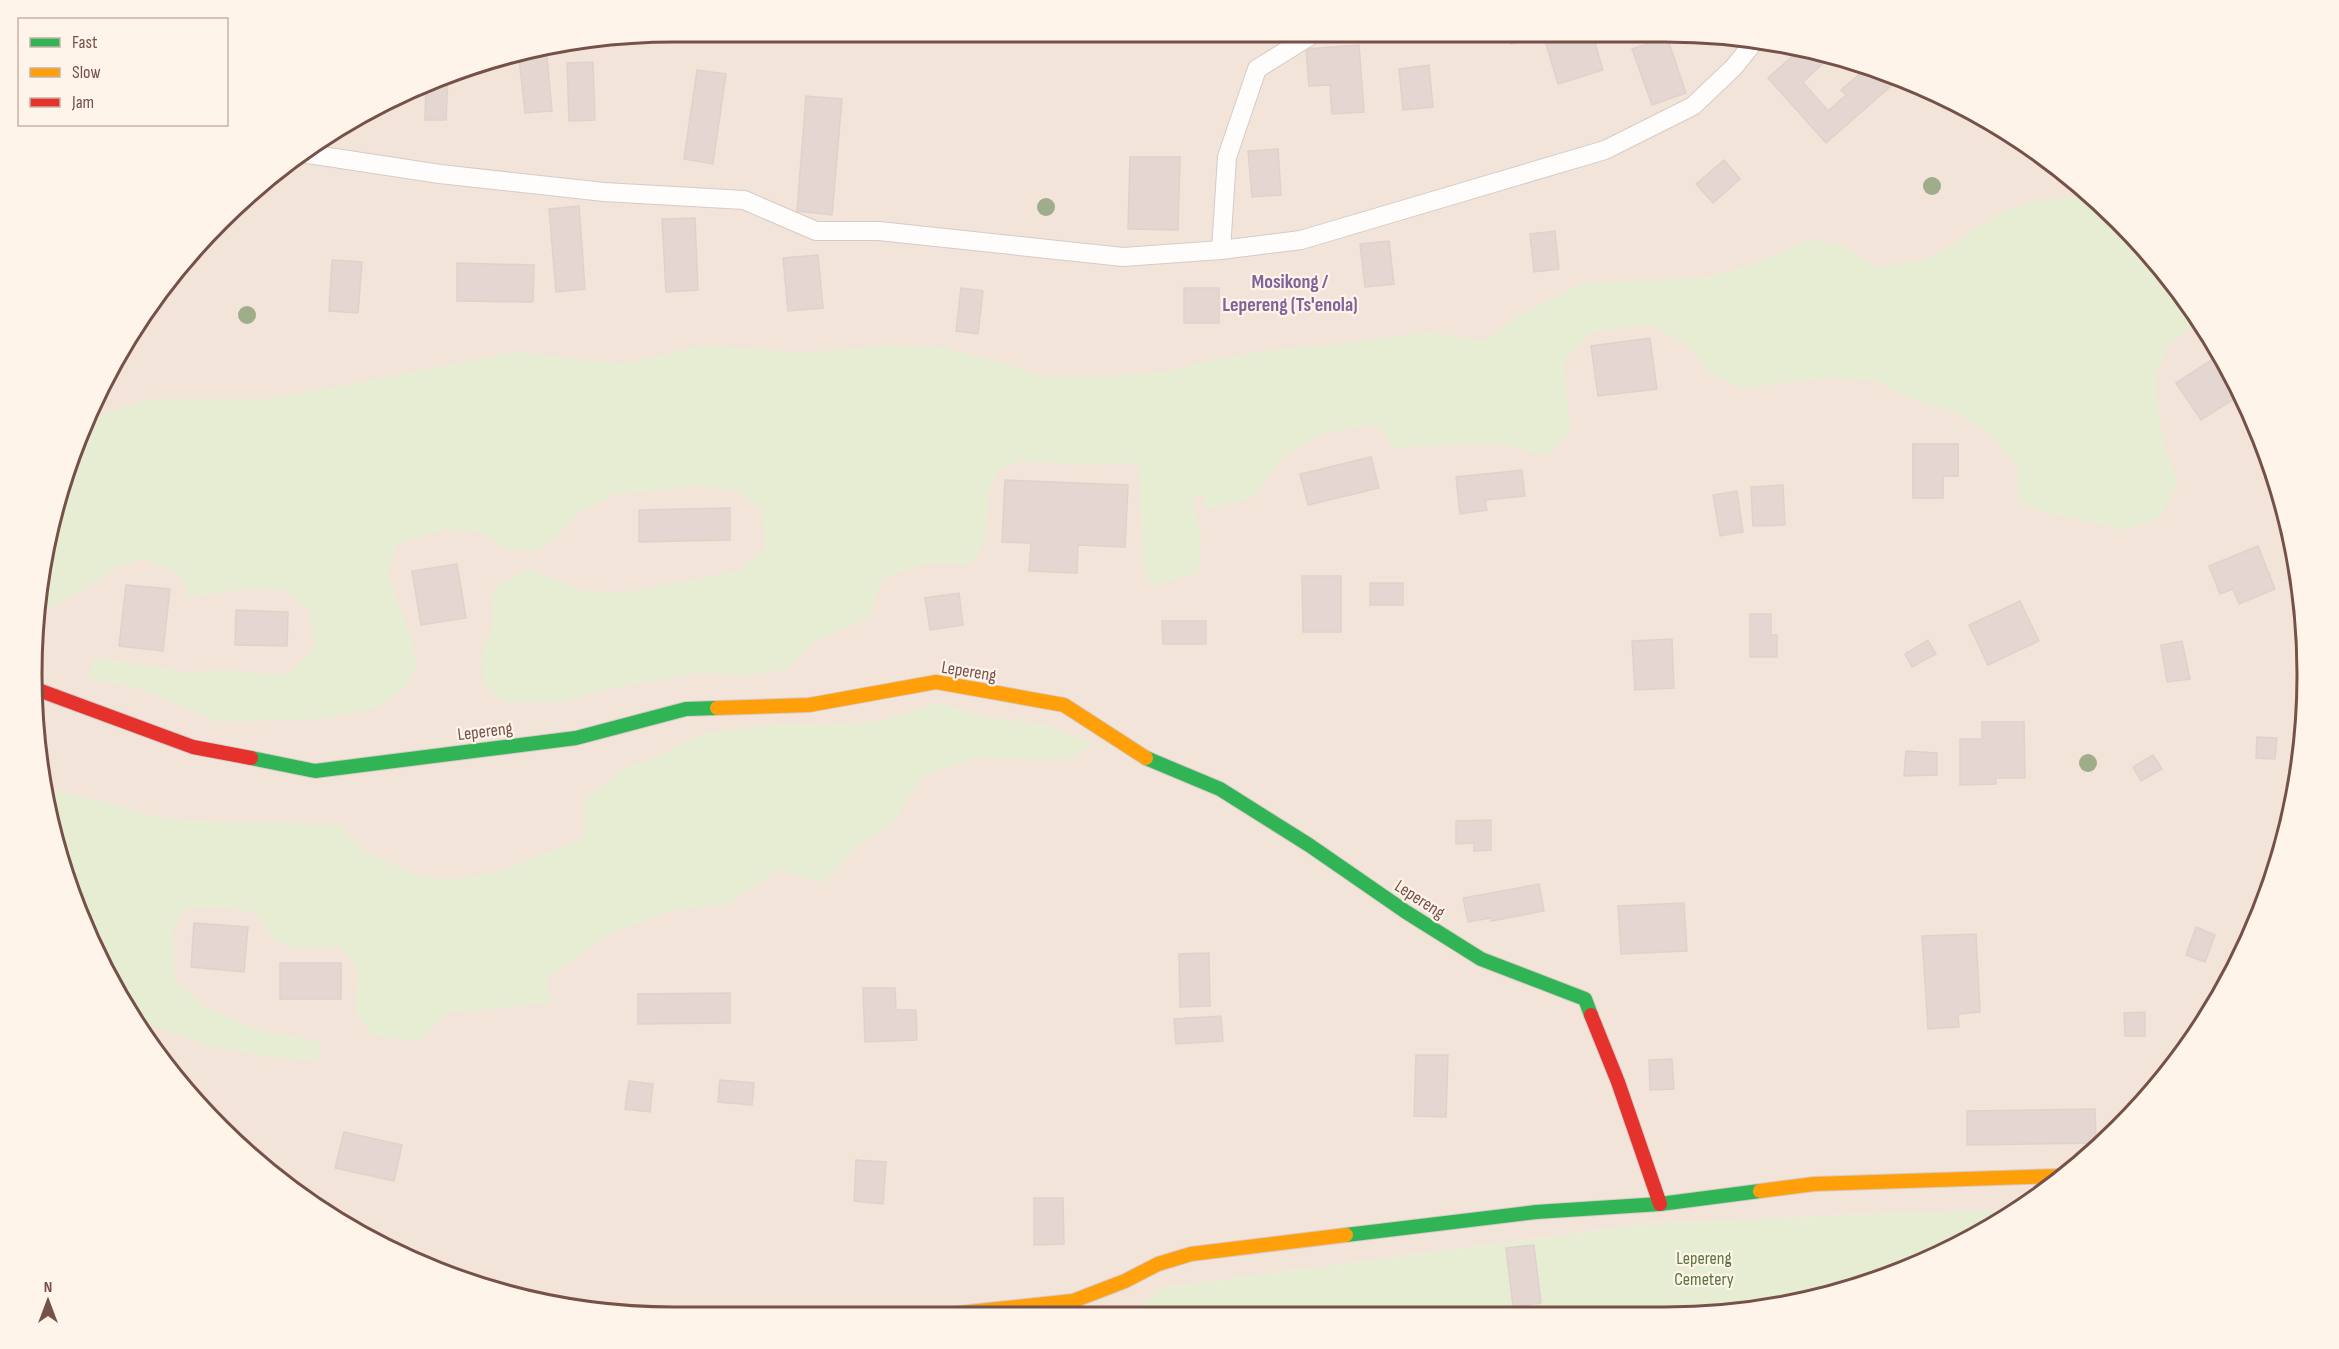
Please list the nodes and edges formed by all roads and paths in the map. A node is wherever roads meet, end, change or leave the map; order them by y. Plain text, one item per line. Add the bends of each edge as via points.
1 (1300, 42) edge
2 (1750, 47) edge
3 (315, 155) edge
4 (1221, 250) junction
5 (42, 691) edge
6 (2050, 1176) edge
7 (2028, 1177) junction
8 (2030, 1190) edge
9 (1660, 1204) junction
10 (1016, 1307) edge

1 - 4 lane via 1257,69 1227,157
2 - 4 lane via 1693,106 1605,150 1301,240
3 - 4 lane via 592,191 744,200 816,231 879,231 1123,257
5 - 9 street, Lepereng via 194,747 315,771 576,738 686,709 809,705 936,682 1064,705 1151,761 1220,789 1481,959 1585,999
6 - 7 street
7 - 8 lane
7 - 9 street via 1814,1184
9 - 10 street via 1536,1212 1191,1254 1073,1301

